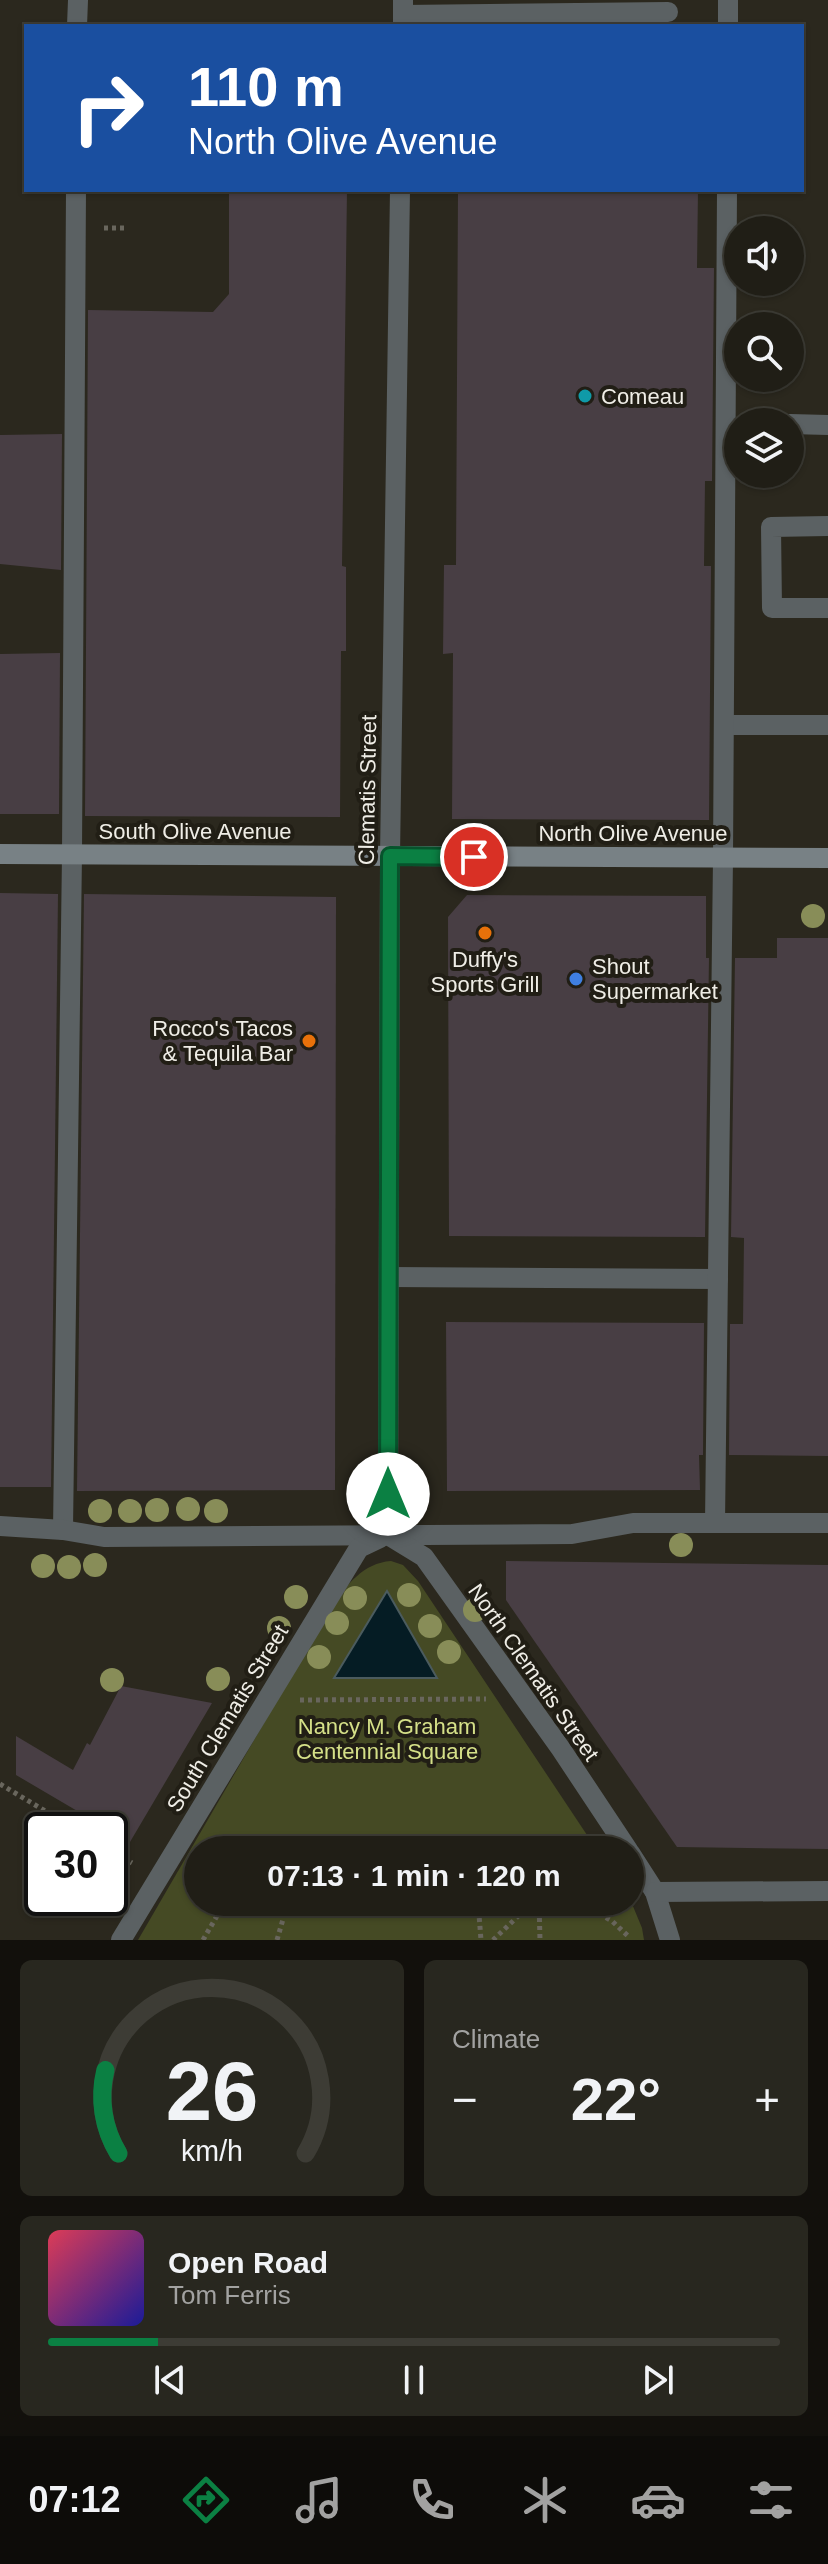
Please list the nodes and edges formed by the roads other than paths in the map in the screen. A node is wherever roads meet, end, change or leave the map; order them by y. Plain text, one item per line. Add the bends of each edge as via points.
1 (78, 0) edge
2 (728, 0) edge
3 (668, 13) edge
4 (403, 14) edge
5 (77, 24) edge
6 (728, 24) edge
7 (76, 192) edge
8 (400, 192) edge
9 (727, 192) edge
10 (732, 408) edge
11 (804, 424) edge
12 (828, 425) edge
13 (730, 488) edge
14 (828, 526) edge
15 (828, 608) edge
16 (724, 725) junction
17 (828, 725) edge
18 (0, 854) edge
19 (72, 854) junction
20 (390, 856) junction
21 (723, 858) junction
22 (828, 858) edge
23 (389, 1277) junction
24 (718, 1279) junction
25 (715, 1523) junction
26 (828, 1523) edge
27 (0, 1526) edge
28 (63, 1530) junction
29 (388, 1535) junction
30 (619, 1836) edge
31 (644, 1875) edge
32 (828, 1891) edge
33 (655, 1892) junction
34 (121, 1940) edge
35 (670, 1940) edge

1 - 5 street
2 - 6 street
3 - 4 street
7 - 19 street
8 - 20 street, Clematis Street
9 - 10 street
11 - 12 street
13 - 16 street
14 - 15 street via 771,527 772,608
16 - 17 street
16 - 21 street
18 - 19 street, South Olive Avenue
19 - 20 street, South Olive Avenue
19 - 28 street
20 - 21 street, North Olive Avenue
20 - 23 street, Clematis Street
21 - 22 street, North Olive Avenue
21 - 24 street
23 - 24 street
23 - 29 street, Clematis Street
24 - 25 street
25 - 26 street
25 - 29 street via 633,1523 572,1534
27 - 28 street
28 - 29 street via 104,1537
29 - 30 street, North Clematis Street via 424,1557
29 - 34 street, South Clematis Street via 359,1548
31 - 33 street, North Clematis Street
32 - 33 street
33 - 35 street, North Clematis Street

